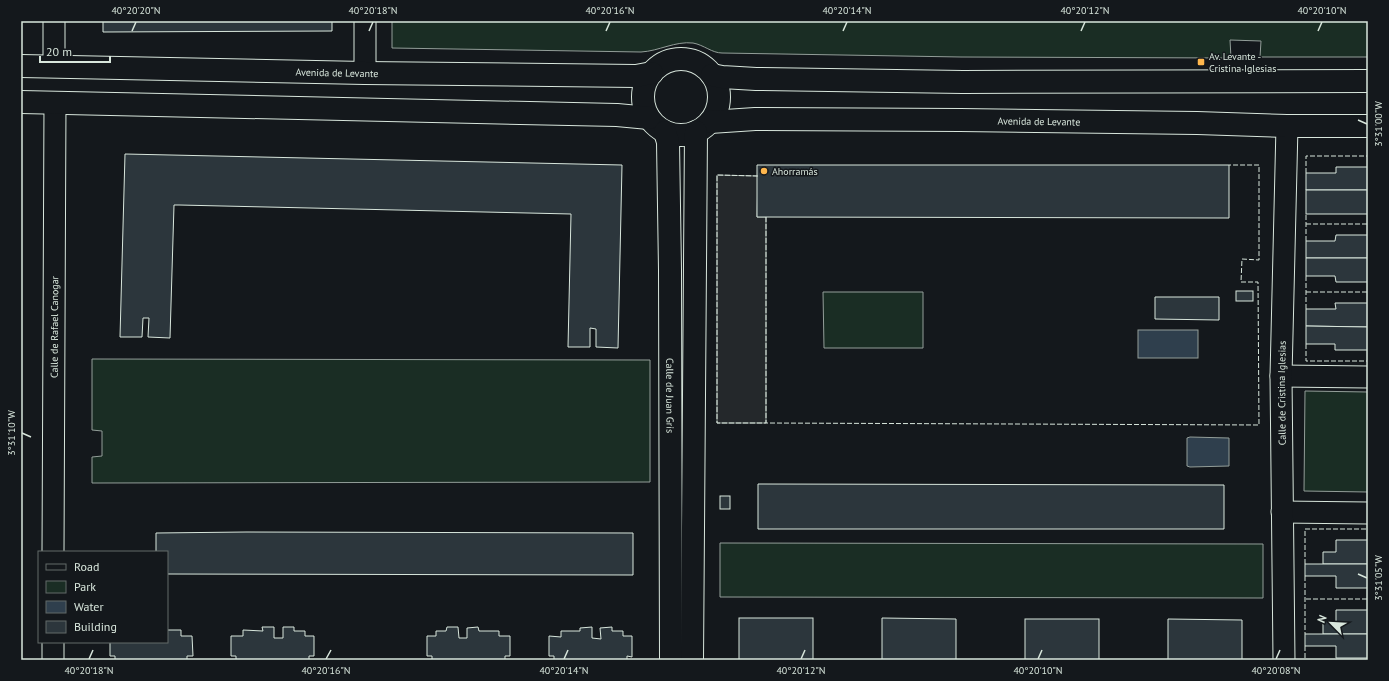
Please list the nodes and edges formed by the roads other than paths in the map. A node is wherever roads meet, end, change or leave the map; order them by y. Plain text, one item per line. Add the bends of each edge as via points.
1 (54, 21) edge
2 (365, 21) edge
3 (21, 66) edge
4 (54, 66) junction
5 (364, 73) junction
6 (652, 73) junction
7 (712, 75) junction
8 (1368, 81) edge
9 (21, 102) edge
10 (55, 103) junction
11 (649, 118) junction
12 (1287, 126) junction
13 (1368, 126) edge
14 (703, 127) junction
15 (665, 132) junction
16 (1281, 376) junction
17 (1368, 376) edge
18 (1282, 512) junction
19 (1368, 513) edge
20 (53, 551) edge
21 (53, 643) edge
22 (53, 660) edge
23 (671, 660) edge
24 (692, 660) edge
25 (1284, 660) edge

1 - 4 street
2 - 5 street
3 - 4 street, Avenida de Levante
4 - 5 street, Avenida de Levante
5 - 6 street, Avenida de Levante via 636,76
6 - 7 street via 668,61 683,59 697,62
6 - 11 street via 644,87 643,103
7 - 8 street via 722,78 756,79 963,82
7 - 14 street via 718,86 717,111
9 - 10 street
10 - 11 street via 617,115
10 - 20 street, Calle de Rafael Canogar
11 - 15 street
12 - 13 street, Avenida de Levante
12 - 14 street, Avenida de Levante via 734,119
12 - 16 street, Calle de Cristina Iglesias
14 - 15 street via 684,136
14 - 24 street
15 - 23 street, Calle de Juan Gris via 668,150 670,270
16 - 17 street
16 - 18 street, Calle de Cristina Iglesias
18 - 19 street
18 - 25 street, Calle de Cristina Iglesias
21 - 22 street

